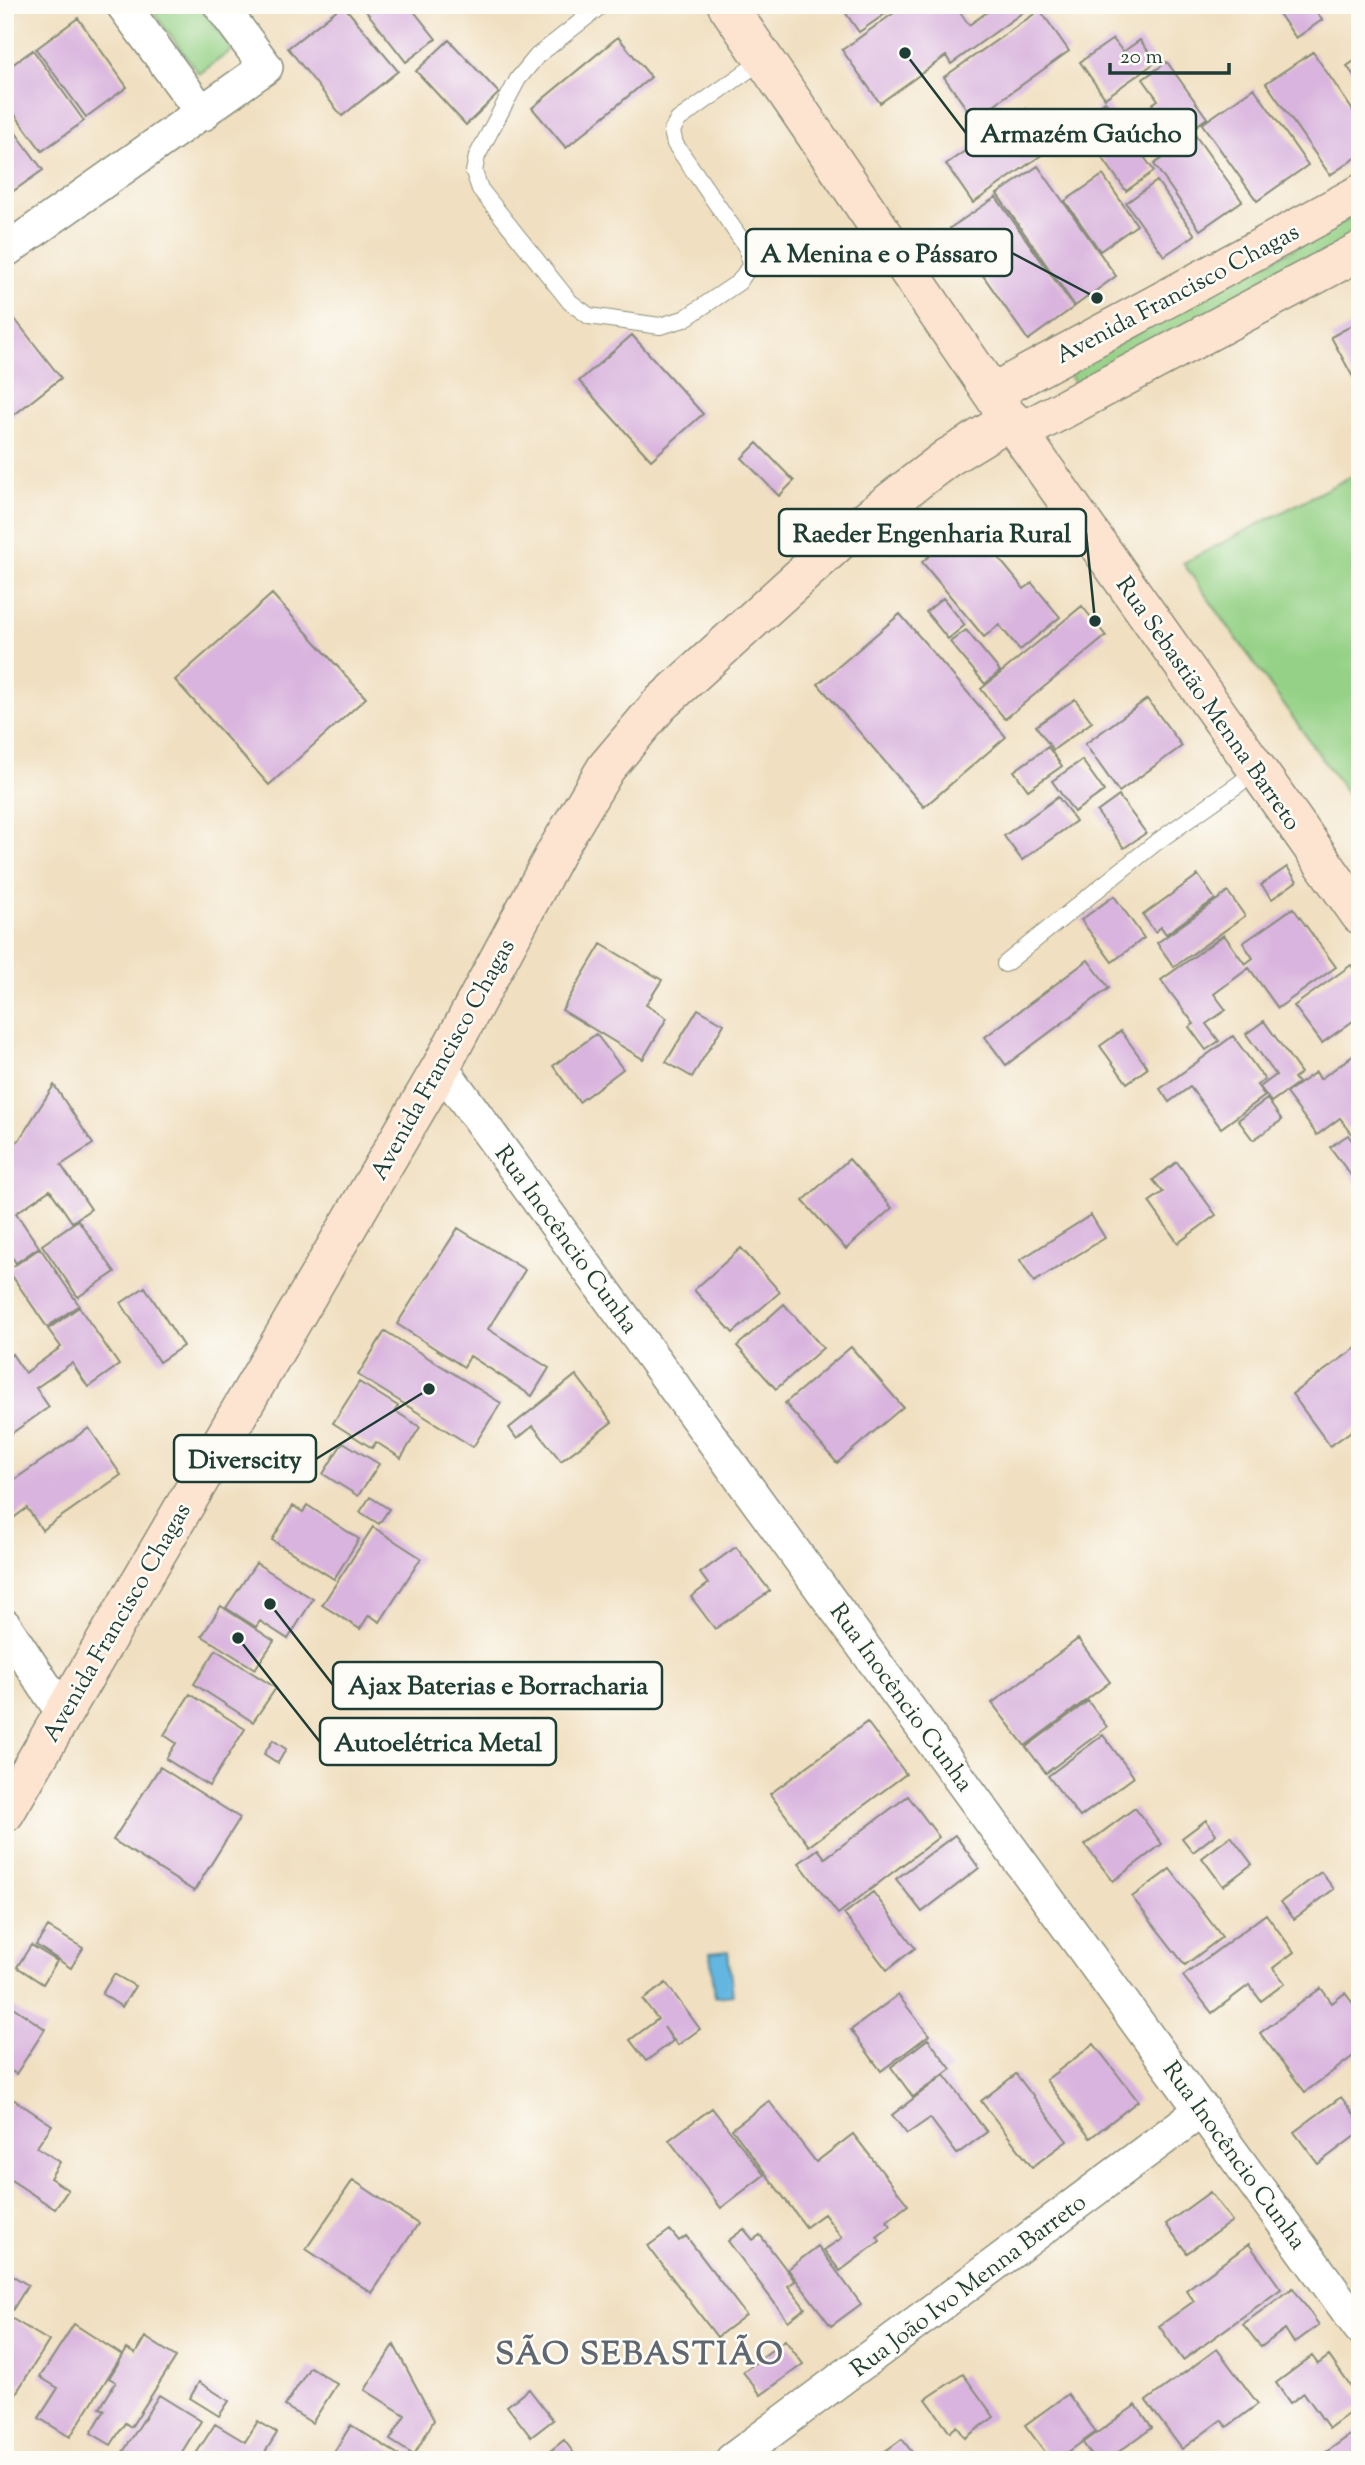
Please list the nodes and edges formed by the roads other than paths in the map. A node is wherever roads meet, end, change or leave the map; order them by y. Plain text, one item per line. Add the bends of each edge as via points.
1 (123, 5) edge
2 (220, 5) edge
3 (602, 5) edge
4 (727, 5) edge
5 (764, 59) junction
6 (203, 114) junction
7 (1360, 194) edge
8 (5, 251) edge
9 (1360, 251) edge
10 (1008, 415) junction
11 (1257, 771) junction
12 (1360, 915) edge
13 (1005, 964) dead end
14 (441, 1067) junction
15 (5, 1626) edge
16 (62, 1713) junction
17 (5, 1812) edge
18 (1203, 2109) junction
19 (1360, 2328) edge
20 (732, 2460) edge

1 - 6 street
2 - 6 street via 266,67
3 - 5 lane via 537,55 518,79 477,156 474,172 480,189 570,302 589,316 660,326 684,319 738,282 750,266 747,248 676,144 672,131 678,120
4 - 5 main road, Rua Sebastião Menna Barreto
5 - 10 main road, Rua Sebastião Menna Barreto
6 - 8 street
7 - 10 main road, Avenida Francisco Chagas
9 - 10 main road, Avenida Francisco Chagas
10 - 11 main road, Rua Sebastião Menna Barreto
10 - 14 main road, Avenida Francisco Chagas via 844,537 660,704 607,768 564,838
11 - 12 main road, Rua Sebastião Menna Barreto
11 - 13 lane via 1154,844
14 - 16 main road, Avenida Francisco Chagas
14 - 18 street, Rua Inocêncio Cunha
15 - 16 street
16 - 17 main road, Avenida Francisco Chagas
18 - 19 street, Rua Inocêncio Cunha
18 - 20 street, Rua João Ivo Menna Barreto

